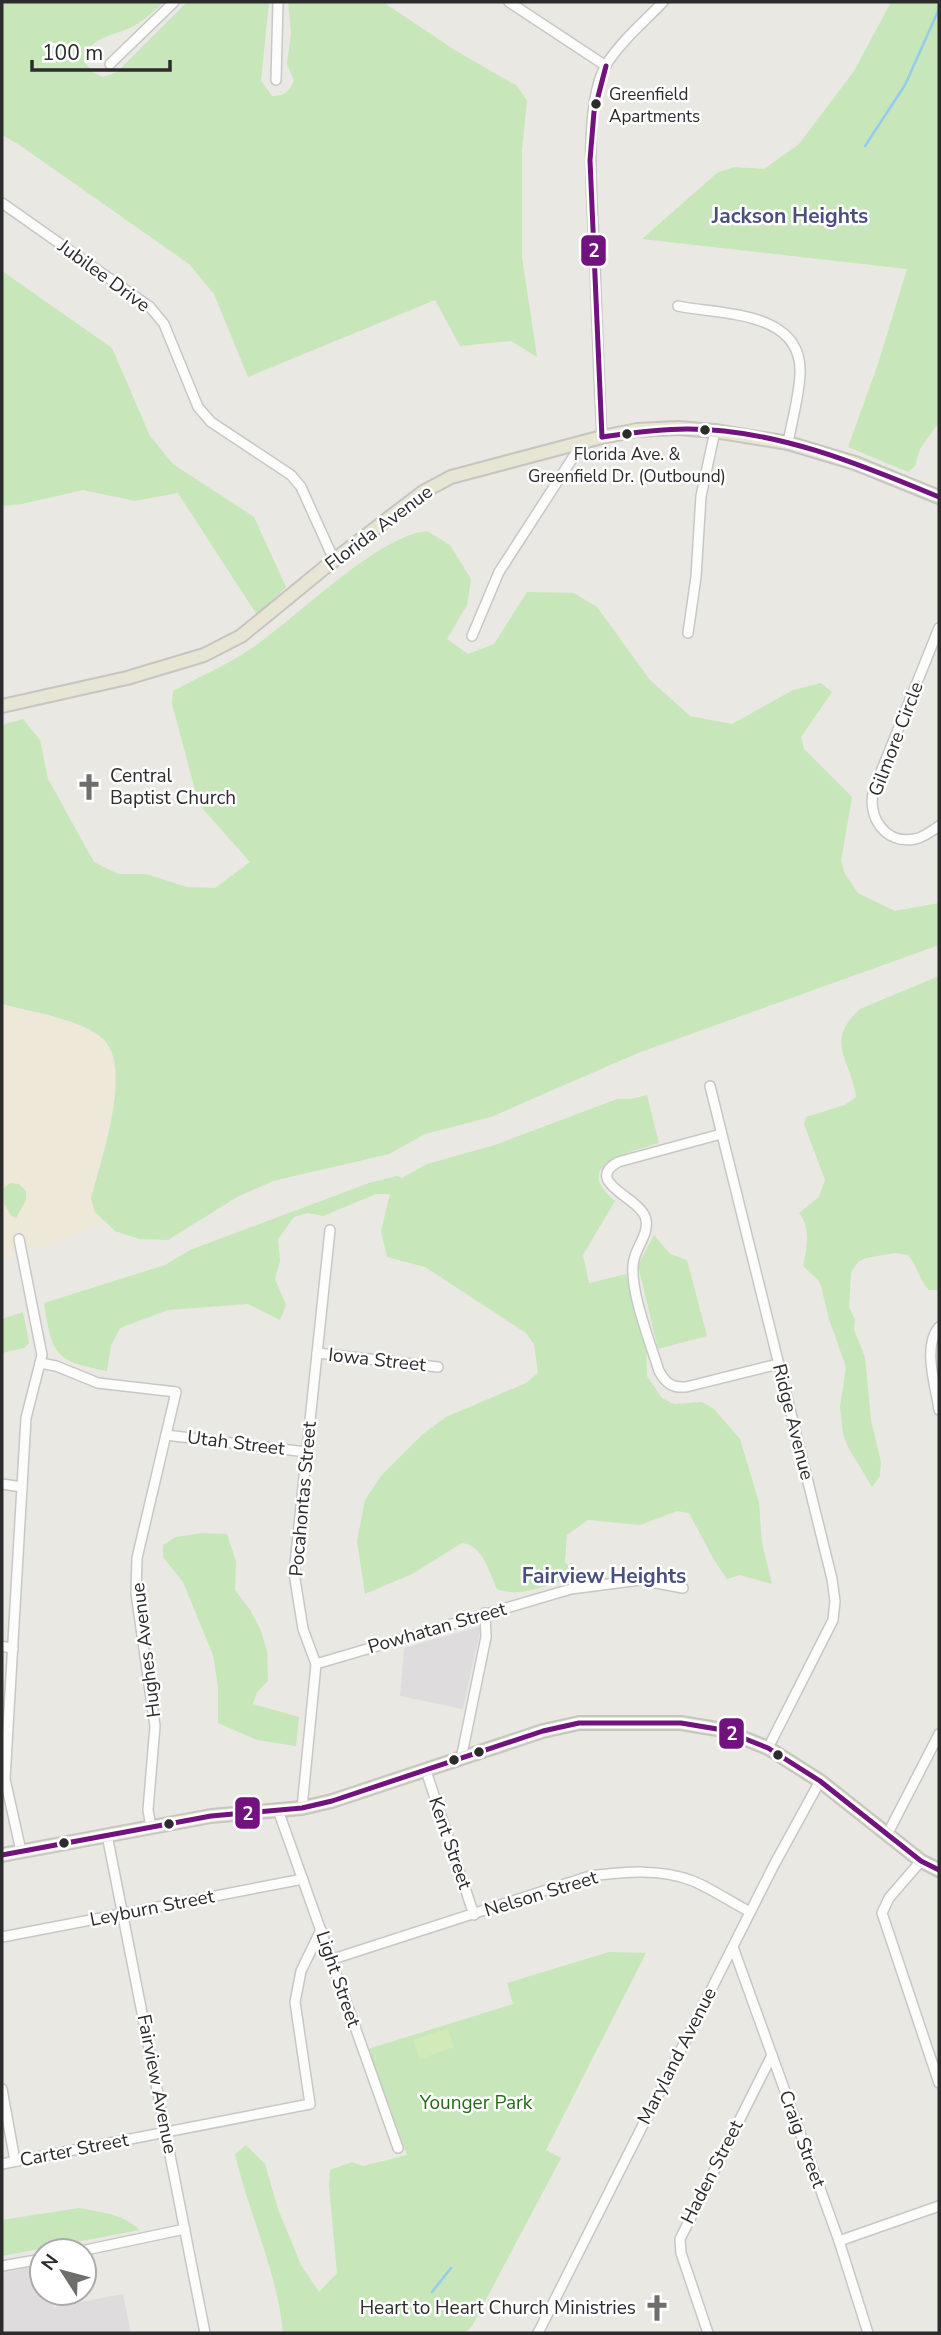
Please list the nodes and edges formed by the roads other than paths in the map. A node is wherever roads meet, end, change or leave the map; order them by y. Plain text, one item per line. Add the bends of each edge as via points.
1 (174, 2) edge
2 (278, 2) edge
3 (509, 2) edge
4 (663, 2) edge
5 (110, 64) dead end
6 (606, 66) junction
7 (276, 80) dead end
8 (2, 203) edge
9 (678, 306) dead end
10 (715, 431) junction
11 (601, 438) junction
12 (583, 442) junction
13 (788, 443) junction
14 (939, 497) edge
15 (334, 560) junction
16 (939, 628) edge
17 (688, 633) dead end
18 (472, 636) dead end
19 (2, 706) edge
20 (939, 826) edge
21 (710, 1086) dead end
22 (721, 1134) junction
23 (330, 1230) dead end
24 (19, 1239) dead end
25 (939, 1327) edge
26 (317, 1353) junction
27 (40, 1363) junction
28 (778, 1364) junction
29 (438, 1367) dead end
30 (939, 1410) edge
31 (166, 1435) junction
32 (306, 1452) junction
33 (2, 1484) edge
34 (22, 1487) junction
35 (683, 1588) dead end
36 (485, 1613) junction
37 (2, 1647) edge
38 (13, 1649) junction
39 (316, 1664) junction
40 (939, 1734) edge
41 (768, 1748) junction
42 (461, 1759) junction
43 (426, 1771) junction
44 (820, 1781) junction
45 (302, 1808) junction
46 (278, 1810) junction
47 (151, 1827) junction
48 (888, 1833) junction
49 (107, 1835) junction
50 (21, 1851) junction
51 (2, 1855) edge
52 (921, 1861) junction
53 (939, 1870) edge
54 (303, 1879) junction
55 (750, 1912) junction
56 (123, 1913) junction
57 (474, 1914) junction
58 (321, 1930) junction
59 (2, 1937) edge
60 (733, 1947) junction
61 (330, 1960) junction
62 (772, 2055) junction
63 (939, 2083) edge
64 (2, 2089) edge
65 (166, 2133) junction
66 (398, 2148) dead end
67 (15, 2161) junction
68 (2, 2164) edge
69 (939, 2206) edge
70 (185, 2229) junction
71 (839, 2241) junction
72 (98, 2247) edge
73 (28, 2261) edge
74 (2, 2266) edge
75 (205, 2333) edge
76 (538, 2333) edge
77 (708, 2333) edge
78 (868, 2333) edge

1 - 5 street
2 - 7 street
3 - 6 street
4 - 6 street
6 - 11 street via 592,131
8 - 15 street, Jubilee Drive via 150,307 164,324 198,407 211,422 291,475 301,487
9 - 13 street via 755,319 776,326 785,335 798,356 800,373
10 - 11 main road, Florida Avenue via 637,430
10 - 13 main road, Florida Avenue
10 - 17 street via 701,496
11 - 12 main road, Florida Avenue
12 - 15 main road, Florida Avenue via 451,477 422,492
12 - 18 street via 499,572
13 - 14 main road, Florida Avenue via 855,463
15 - 19 main road, Florida Avenue via 241,636 204,655
16 - 20 street, Gilmore Circle via 871,802 880,827 895,838 914,839
21 - 22 street, Ridge Avenue
22 - 28 street, Ridge Avenue
22 - 28 street via 618,1162 609,1167 607,1178 646,1218 632,1267 665,1382 686,1387
23 - 26 street, Pocahontas Street
24 - 27 street
25 - 30 street via 931,1353
26 - 29 street, Iowa Street
26 - 32 street, Pocahontas Street
27 - 31 street, Hughes Avenue via 98,1383 176,1392
27 - 34 street via 26,1418
28 - 41 street, Ridge Avenue via 835,1601 833,1620
31 - 32 street, Utah Street
31 - 47 street, Hughes Avenue via 137,1558 136,1593 155,1726 148,1810
32 - 39 street, Pocahontas Street via 294,1573 303,1629
33 - 34 street
34 - 38 street
35 - 36 street, Powhatan Street via 640,1580 571,1589
36 - 39 street, Powhatan Street
36 - 42 street via 486,1637
37 - 38 street
38 - 50 street via 5,1779
39 - 45 street, Pocahontas Street
40 - 48 street
41 - 42 main road via 723,1730 681,1723 579,1723
41 - 44 main road
42 - 43 main road
43 - 45 main road
43 - 57 street, Kent Street
44 - 48 main road
44 - 55 street, Maryland Avenue
45 - 46 main road
46 - 47 main road
46 - 54 street, Light Street
47 - 49 main road
48 - 52 main road
49 - 50 main road
49 - 56 street, Fairview Avenue
50 - 51 main road
52 - 53 main road
52 - 63 street via 882,1913
54 - 56 street, Leyburn Street
54 - 58 street, Light Street
55 - 57 street, Nelson Street via 694,1881 668,1874 624,1872 590,1876
55 - 60 street, Maryland Avenue
56 - 59 street, Leyburn Street
56 - 65 street, Fairview Avenue
57 - 61 street, Nelson Street
58 - 61 street, Light Street
58 - 65 street, Carter Street via 301,1971 295,2001 310,2104
60 - 62 street, Craig Street
60 - 76 street, Maryland Avenue
61 - 66 street, Light Street
62 - 71 street, Craig Street
62 - 77 street, Haden Street via 680,2239
64 - 67 street
65 - 67 street, Carter Street
65 - 70 street, Fairview Avenue
67 - 68 street, Carter Street
69 - 71 street
70 - 72 street
70 - 75 street, Fairview Avenue
71 - 78 street, Craig Street
73 - 74 street

